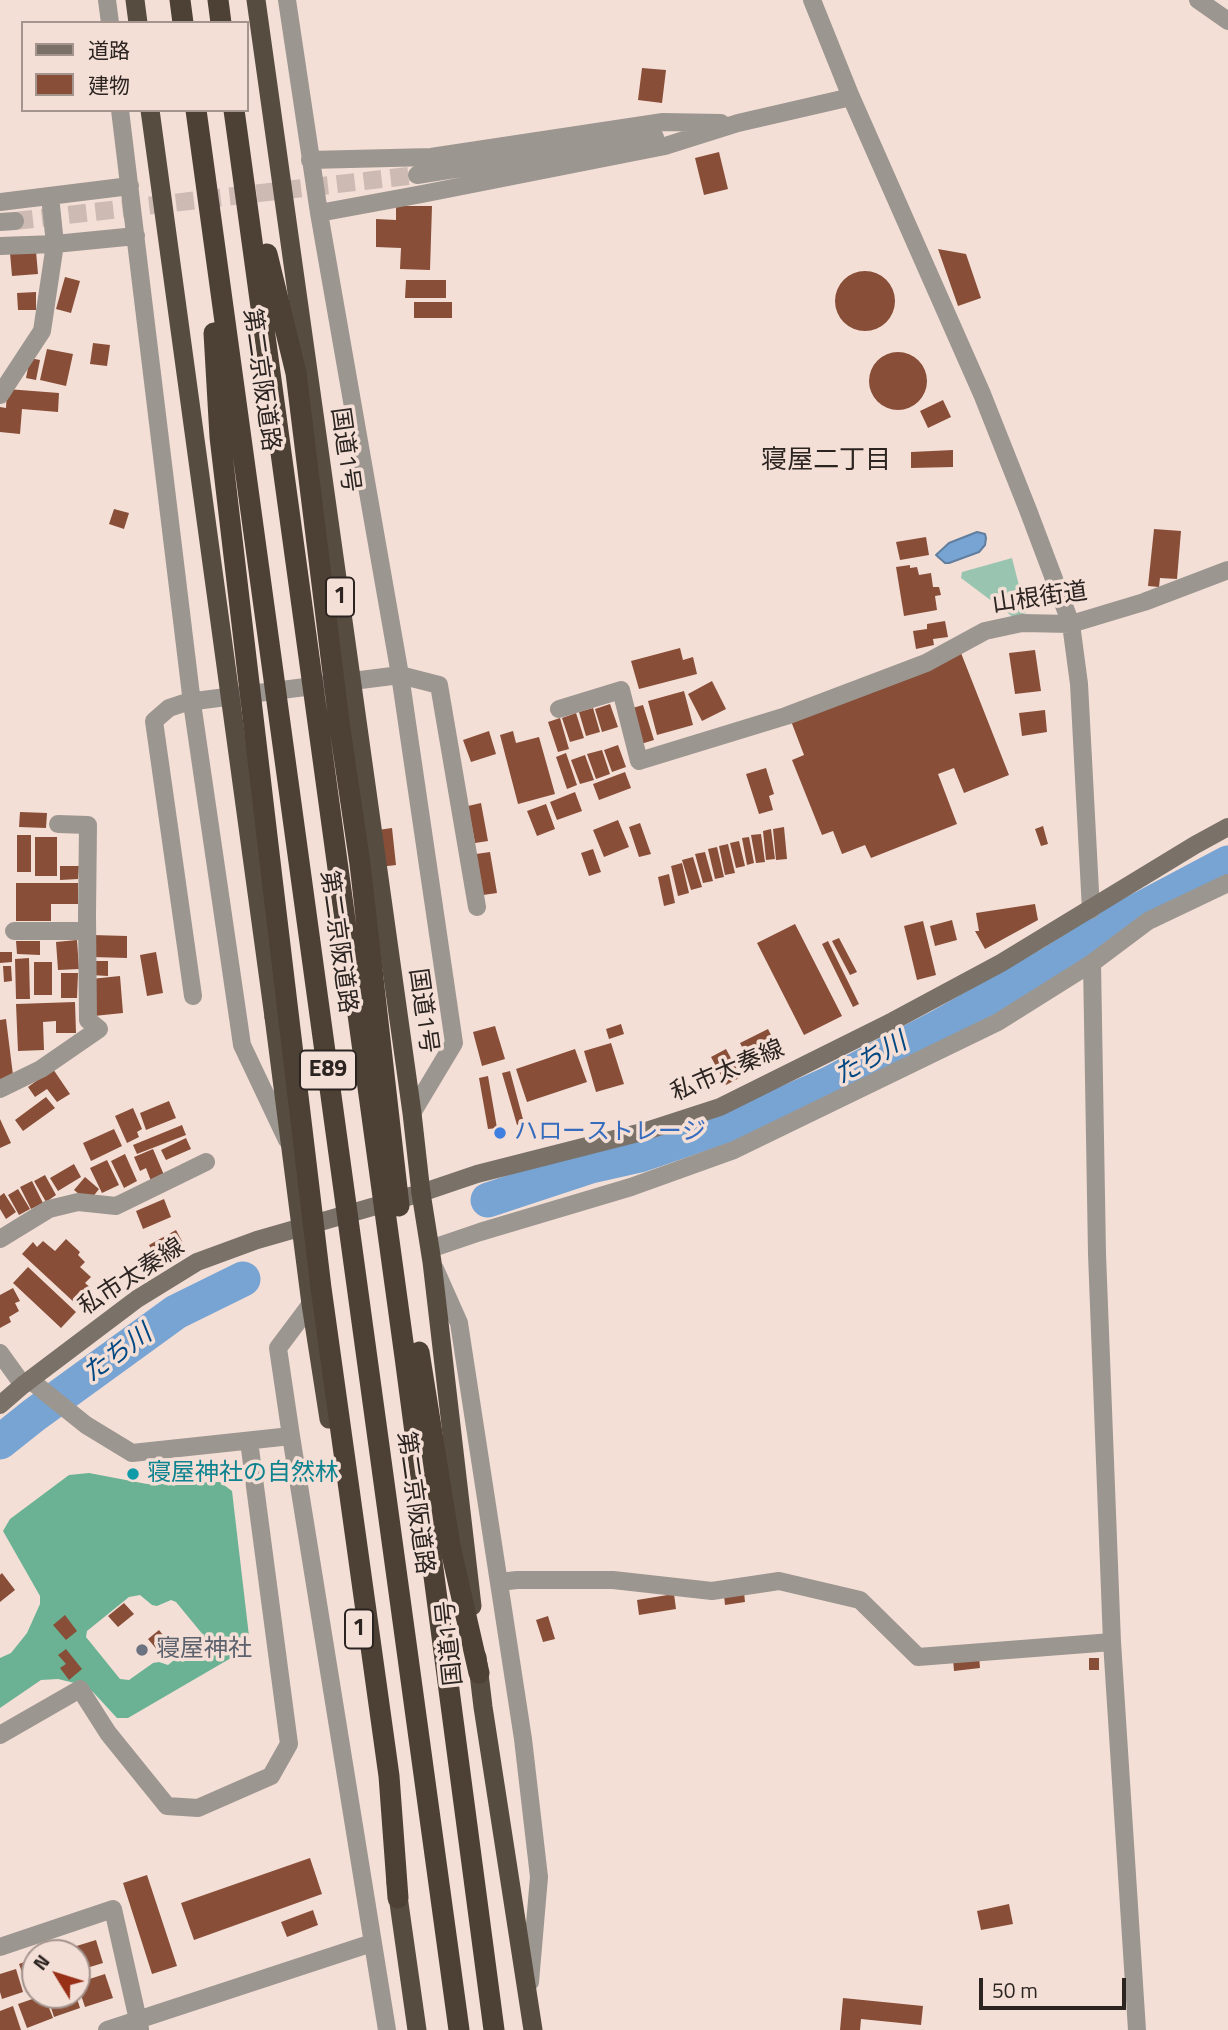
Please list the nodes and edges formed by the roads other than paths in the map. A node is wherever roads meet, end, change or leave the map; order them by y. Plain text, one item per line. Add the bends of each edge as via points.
1 (107, 0) edge
2 (135, 0) edge
3 (180, 0) edge
4 (218, 0) edge
5 (256, 0) edge
6 (287, 0) edge
7 (812, 0) edge
8 (1198, 0) edge
9 (110, 21) edge
10 (138, 21) edge
11 (183, 21) edge
12 (221, 21) edge
13 (1228, 21) edge
14 (851, 97) junction
15 (120, 112) edge
16 (150, 112) edge
17 (196, 112) edge
18 (234, 112) edge
19 (738, 124) junction
20 (240, 147) junction
21 (202, 157) junction
22 (310, 160) junction
23 (417, 175) tunnel mouth
24 (130, 186) junction
25 (50, 196) junction
26 (0, 202) edge
27 (318, 213) junction
28 (136, 236) junction
29 (55, 244) junction
30 (0, 246) edge
31 (0, 395) edge
32 (1228, 570) edge
33 (1071, 625) junction
34 (400, 675) junction
35 (192, 703) junction
36 (559, 709) dead end
37 (58, 824) dead end
38 (1228, 827) edge
39 (1228, 883) edge
40 (477, 907) dead end
41 (1091, 910) junction
42 (14, 931) dead end
43 (87, 932) junction
44 (1092, 963) junction
45 (193, 996) dead end
46 (0, 1088) edge
47 (412, 1113) junction
48 (292, 1149) junction
49 (206, 1162) dead end
50 (421, 1193) junction
51 (301, 1229) junction
52 (0, 1239) edge
53 (431, 1256) junction
54 (311, 1304) junction
55 (0, 1353) edge
56 (26, 1383) junction
57 (0, 1405) edge
58 (291, 1436) junction
59 (249, 1441) junction
60 (499, 1583) junction
61 (1112, 1642) junction
62 (479, 1673) junction
63 (0, 1735) edge
64 (398, 1898) junction
65 (372, 1943) junction
66 (0, 1947) edge
67 (528, 1995) junction
68 (139, 2025) edge
69 (107, 2030) edge
70 (387, 2030) edge
71 (417, 2030) edge
72 (459, 2030) edge
73 (494, 2030) edge
74 (533, 2030) edge
75 (1137, 2030) edge

1 - 9 street
2 - 10 highway
3 - 11 highway
4 - 12 highway
5 - 47 highway, 国道1号 / 1, bridge
6 - 22 street
7 - 14 street
8 - 13 street
14 - 19 street
14 - 33 street via 982,394
15 - 24 street
16 - 48 highway, 1, bridge
17 - 21 highway, 第二京阪道路 / E89, bridge
18 - 20 highway, 第二京阪道路 / E89, bridge
19 - 22 street via 663,122 431,157
19 - 23 street
19 - 27 street via 665,146
20 - 62 highway, bridge via 296,373 406,1270 450,1546
20 - 73 highway, 第二京阪道路 / E89, bridge
21 - 64 highway, bridge via 220,437 321,1288 389,1776
21 - 72 highway, 第二京阪道路 / E89, bridge
22 - 27 street
24 - 25 street
24 - 28 street
25 - 26 street
25 - 29 street
27 - 34 street
28 - 29 street
28 - 35 street
29 - 30 street
29 - 31 street via 42,331
32 - 33 street, 山根街道
33 - 36 street, 山根街道 via 1022,623 985,631 926,663 786,716 639,761 621,690
33 - 41 street via 1079,684
34 - 35 street
34 - 40 street via 439,685
34 - 47 street via 454,1043
35 - 45 street via 169,708 154,721
35 - 48 street via 242,1045
37 - 43 street via 88,825
38 - 41 main road, 私市太秦線
39 - 44 street via 1148,921
41 - 50 main road, 私市太秦線 via 941,995 720,1107
42 - 43 street
43 - 46 street via 89,1020 99,1029 41,1069
44 - 53 street via 998,1022 734,1150 631,1187 480,1232
44 - 61 street via 1097,1254
47 - 50 highway, 国道1号 / 1, bridge
48 - 51 highway, 1
49 - 52 street via 116,1206 78,1202 49,1209
50 - 51 main road, 私市太秦線
50 - 53 highway, 国道1号 / 1
51 - 54 highway, 1
51 - 56 main road, 私市太秦線 via 197,1262 137,1298
53 - 60 street via 459,1323
53 - 62 highway, 国道1号 / 1
54 - 58 street via 278,1348
54 - 64 highway, 1
55 - 56 street
56 - 57 main road, 私市太秦線
56 - 59 street via 132,1453
58 - 59 street
58 - 65 street
59 - 63 street via 289,1744 271,1776 198,1808 167,1806 108,1733 80,1689
60 - 61 street via 613,1580 712,1591 779,1581 860,1600 918,1657
60 - 67 street via 539,1877
61 - 75 street
62 - 67 highway, 国道1号 / 1
64 - 71 highway, 1
65 - 68 street
65 - 70 street
66 - 68 street via 113,1909
67 - 74 highway, 国道1号 / 1
68 - 69 street

